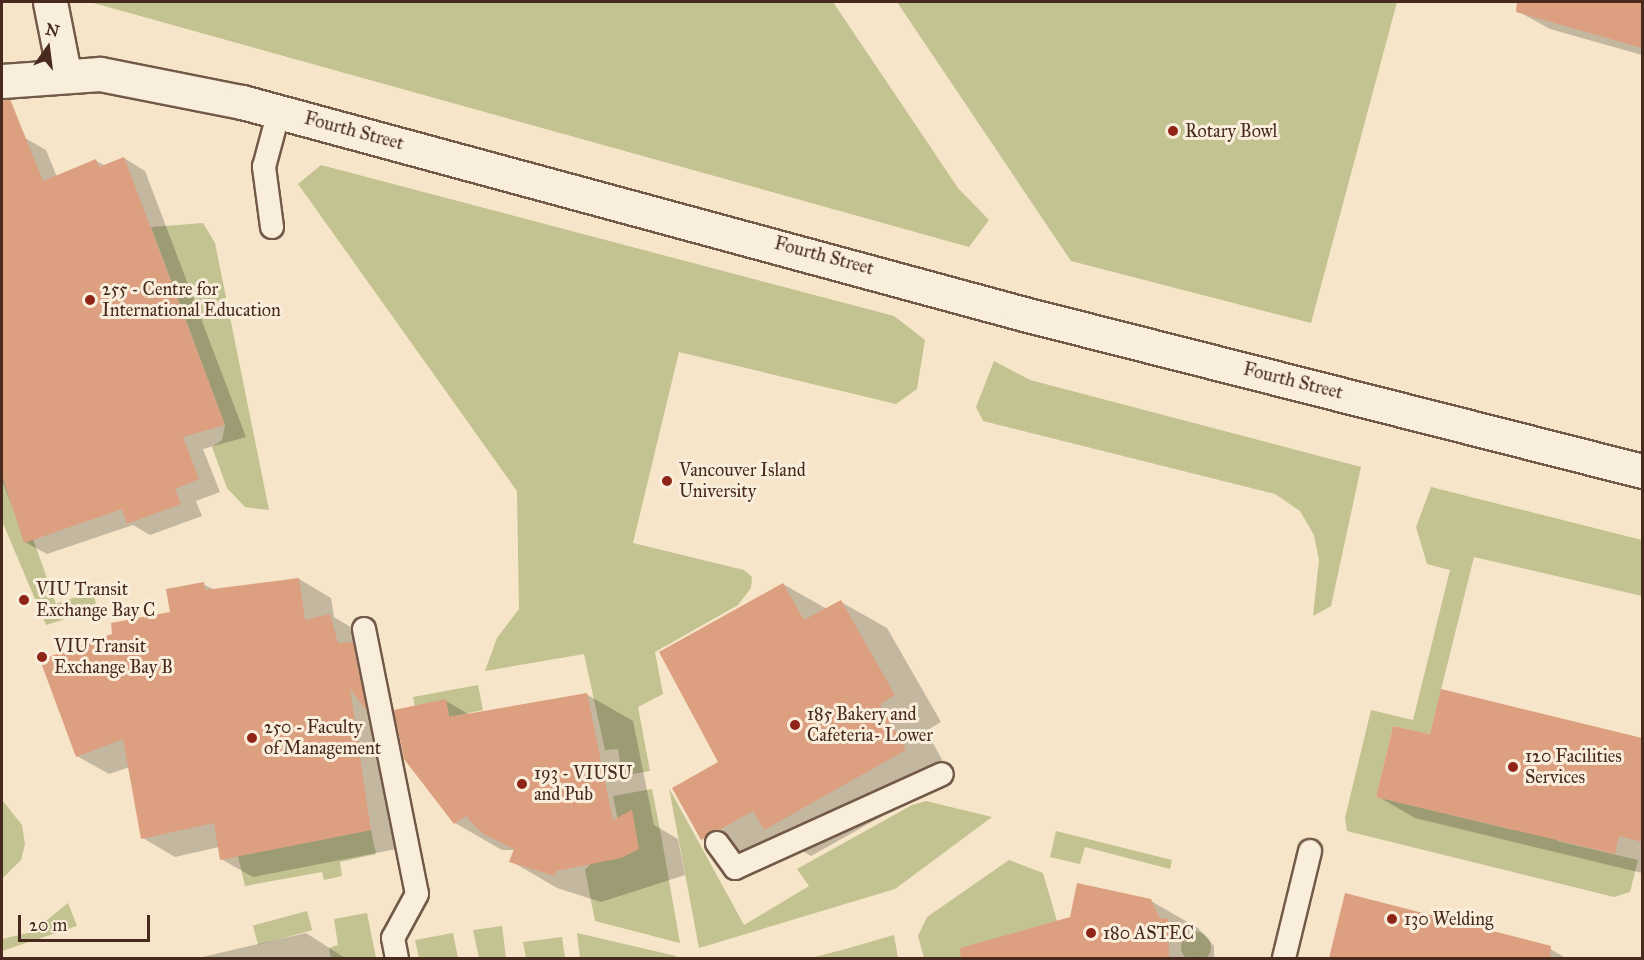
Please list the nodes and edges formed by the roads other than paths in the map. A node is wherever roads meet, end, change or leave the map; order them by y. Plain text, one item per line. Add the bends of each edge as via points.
1 (50, 2) edge
2 (64, 73) junction
3 (2, 81) edge
4 (279, 111) junction
5 (272, 227) dead end
6 (1642, 471) edge
7 (364, 629) dead end
8 (942, 774) dead end
9 (717, 843) dead end
10 (1310, 851) dead end
11 (397, 958) edge
12 (1284, 958) edge

1 - 2 street
2 - 3 street, Fourth Street
2 - 4 street, Fourth Street via 139,79
4 - 5 lane via 264,167
4 - 6 street, Fourth Street via 1013,311
7 - 11 lane via 417,894 393,938
8 - 9 lane via 735,868
10 - 12 lane

